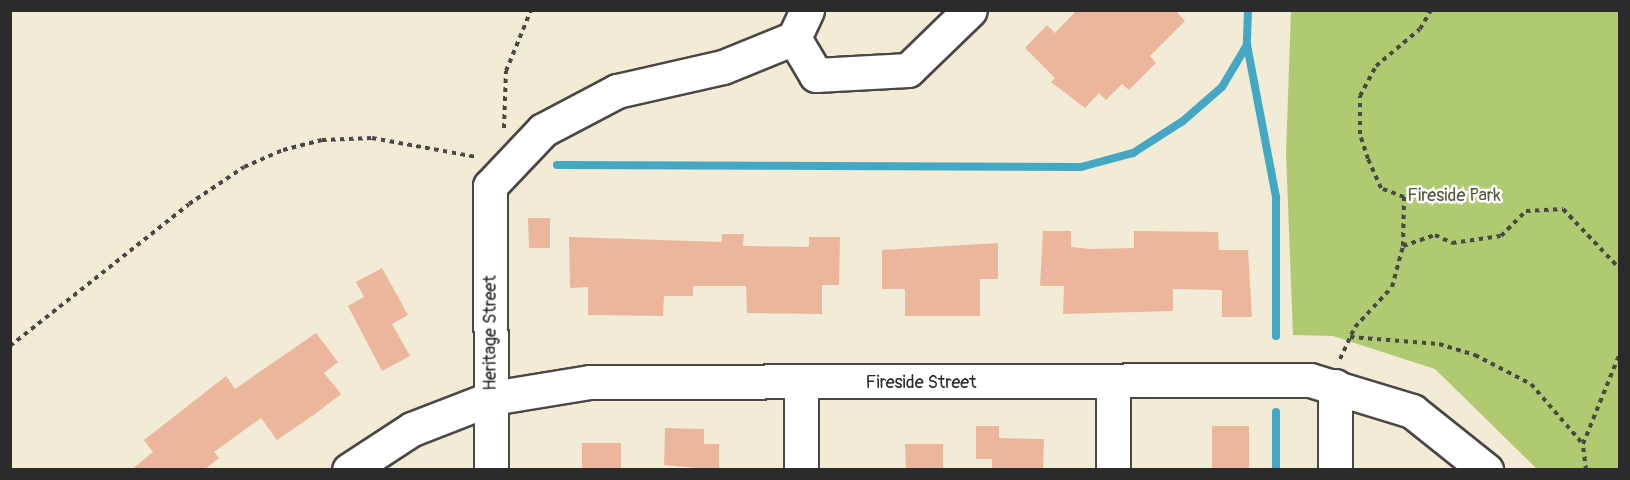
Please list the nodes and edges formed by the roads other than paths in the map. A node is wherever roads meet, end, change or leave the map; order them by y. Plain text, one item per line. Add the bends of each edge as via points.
1 (970, 10) edge
2 (801, 24) edge
3 (1113, 382) junction
4 (801, 383) junction
5 (1335, 386) junction
6 (492, 398) junction
7 (350, 470) edge
8 (491, 470) edge
9 (801, 470) edge
10 (1113, 470) edge
11 (1335, 470) edge
12 (1486, 470) edge

1 - 2 street via 908,70 816,75
2 - 6 street, Heritage Street via 723,67 617,91 510,146 490,186
3 - 4 street, Fireside Street
3 - 5 street, Fireside Street via 1310,380
3 - 10 street
4 - 6 street, Fireside Street via 590,382
4 - 9 street
5 - 11 street
5 - 12 street, Fireside Street via 1412,411
6 - 7 street, Fireside Street via 412,429
6 - 8 street, Heritage Street

